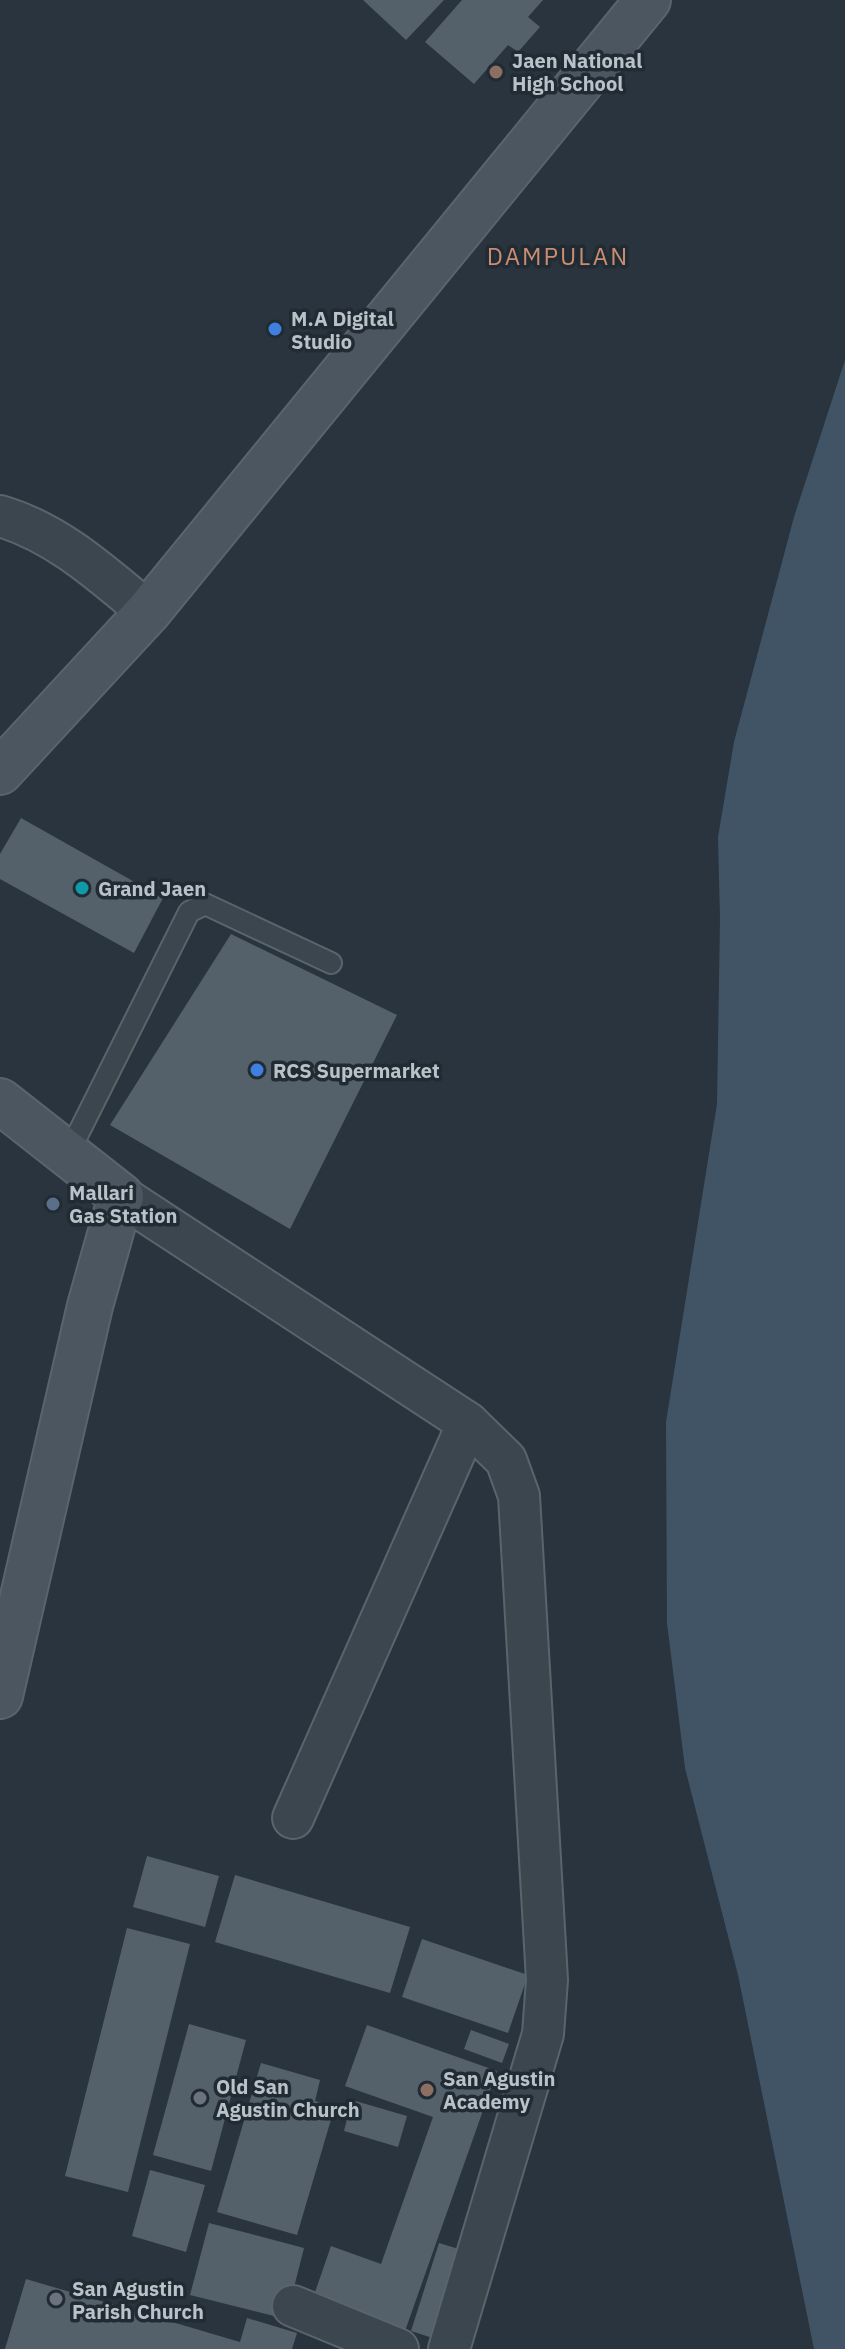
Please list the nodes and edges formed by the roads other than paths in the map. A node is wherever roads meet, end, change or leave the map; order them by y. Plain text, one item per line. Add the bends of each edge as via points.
1 (648, 0) edge
2 (0, 516) edge
3 (148, 612) junction
4 (0, 772) edge
5 (331, 963) dead end
6 (0, 1101) edge
7 (67, 1156) junction
8 (121, 1196) junction
9 (468, 1423) junction
10 (0, 1696) edge
11 (293, 1818) dead end
12 (293, 2306) dead end
13 (398, 2349) edge
14 (449, 2349) edge

1 - 3 main road
2 - 3 street via 26,523 74,551
3 - 4 main road
5 - 7 lane via 205,904 189,912
6 - 7 main road
7 - 8 main road
8 - 9 street
8 - 10 main road via 90,1306
9 - 11 street
9 - 14 street via 506,1460 519,1496 547,1980 543,2034
12 - 13 street

